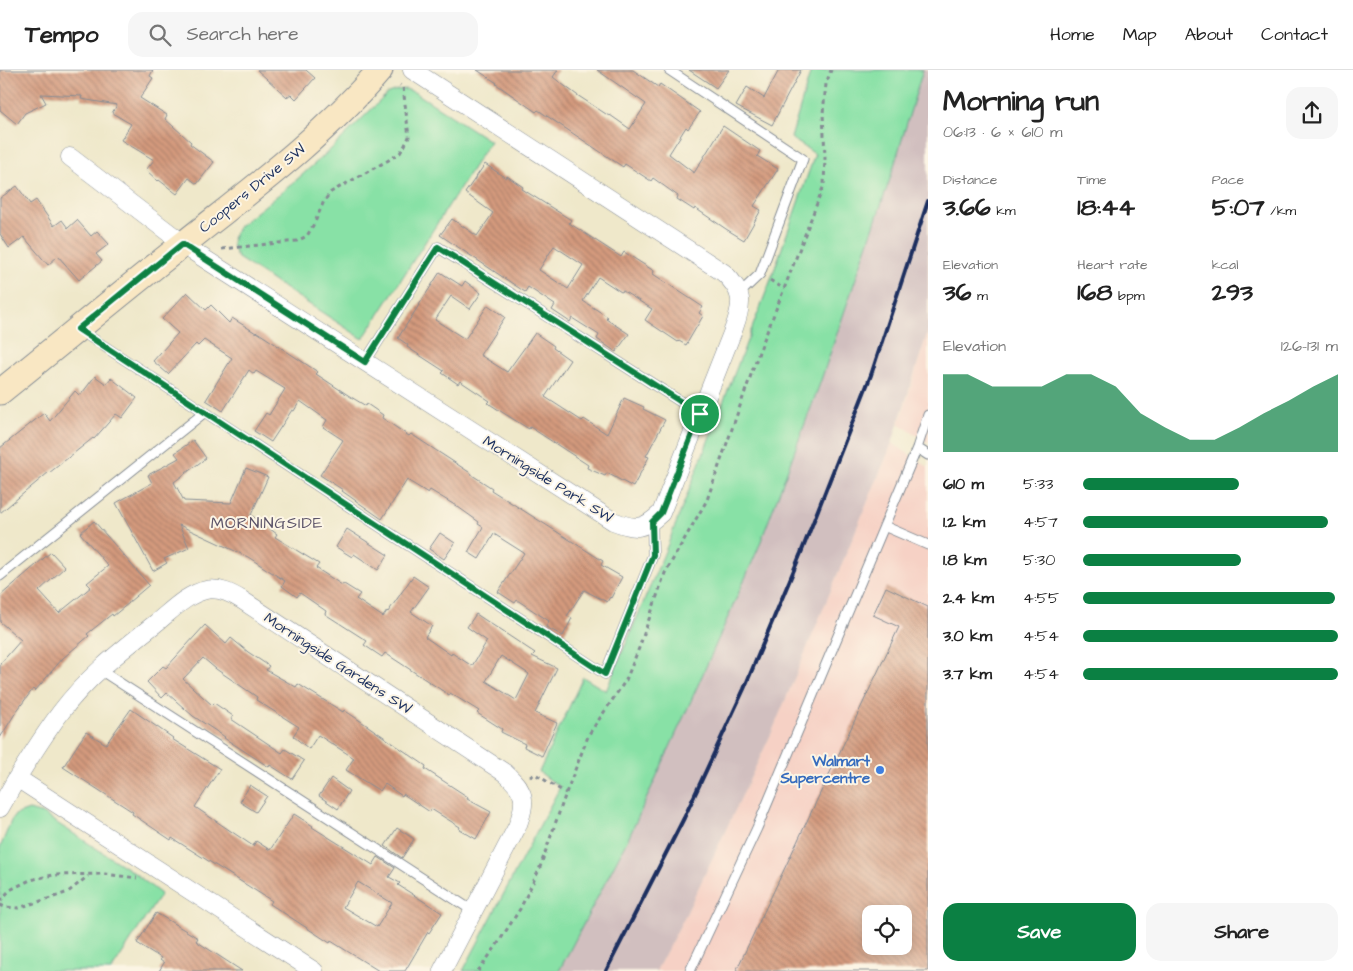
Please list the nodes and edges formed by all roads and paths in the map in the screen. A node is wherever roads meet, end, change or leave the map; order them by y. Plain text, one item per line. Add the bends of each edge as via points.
1 (412, 70) edge
2 (670, 70) edge
3 (831, 70) edge
4 (380, 71) edge
5 (70, 157) dead end
6 (188, 248) junction
7 (740, 294) junction
8 (78, 329) junction
9 (365, 362) junction
10 (0, 392) edge
11 (205, 412) junction
12 (700, 414) junction
13 (928, 415) edge
14 (917, 448) junction
15 (928, 455) edge
16 (652, 522) junction
17 (884, 526) junction
18 (928, 545) edge
19 (0, 576) edge
20 (100, 670) junction
21 (16, 778) junction
22 (516, 784) junction
23 (566, 794) junction
24 (0, 808) edge
25 (88, 875) junction
26 (146, 879) dead end
27 (0, 900) edge
28 (0, 905) edge
29 (473, 911) junction
30 (314, 971) edge
31 (442, 971) edge
32 (478, 971) edge
33 (690, 971) edge

1 - 7 street via 724,272
2 - 7 lane via 803,159 760,274
3 - 23 path via 823,113 824,185 759,352 707,500 668,564 626,680 589,734
4 - 6 street, Coopers Drive SW via 325,128
4 - 6 path via 402,87 410,137 400,153 331,192 307,236 297,241
5 - 6 street, Morningside Park SW
6 - 8 street, Coopers Drive SW
6 - 9 street, Morningside Park SW
7 - 12 street via 740,312
8 - 10 street, Coopers Drive SW
8 - 11 lane
9 - 12 lane via 438,247
9 - 16 street, Morningside Park SW via 613,521 641,527
11 - 16 lane via 605,674 653,555
11 - 19 lane
12 - 16 street via 661,513
13 - 14 lane
14 - 15 lane
14 - 17 lane
17 - 18 lane
17 - 33 lane via 757,828
20 - 21 street, Morningside Gardens SW via 61,711
20 - 22 street, Morningside Gardens SW via 179,604 208,589 225,591 505,773
20 - 29 lane
21 - 24 street, Morningside Gardens SW
21 - 30 street
22 - 23 path via 535,774
22 - 29 street via 523,798 523,811
23 - 32 path via 539,870 520,909
25 - 26 path
25 - 27 path via 52,875 30,880 10,890
25 - 28 path via 68,892 54,897 18,908
29 - 31 street

